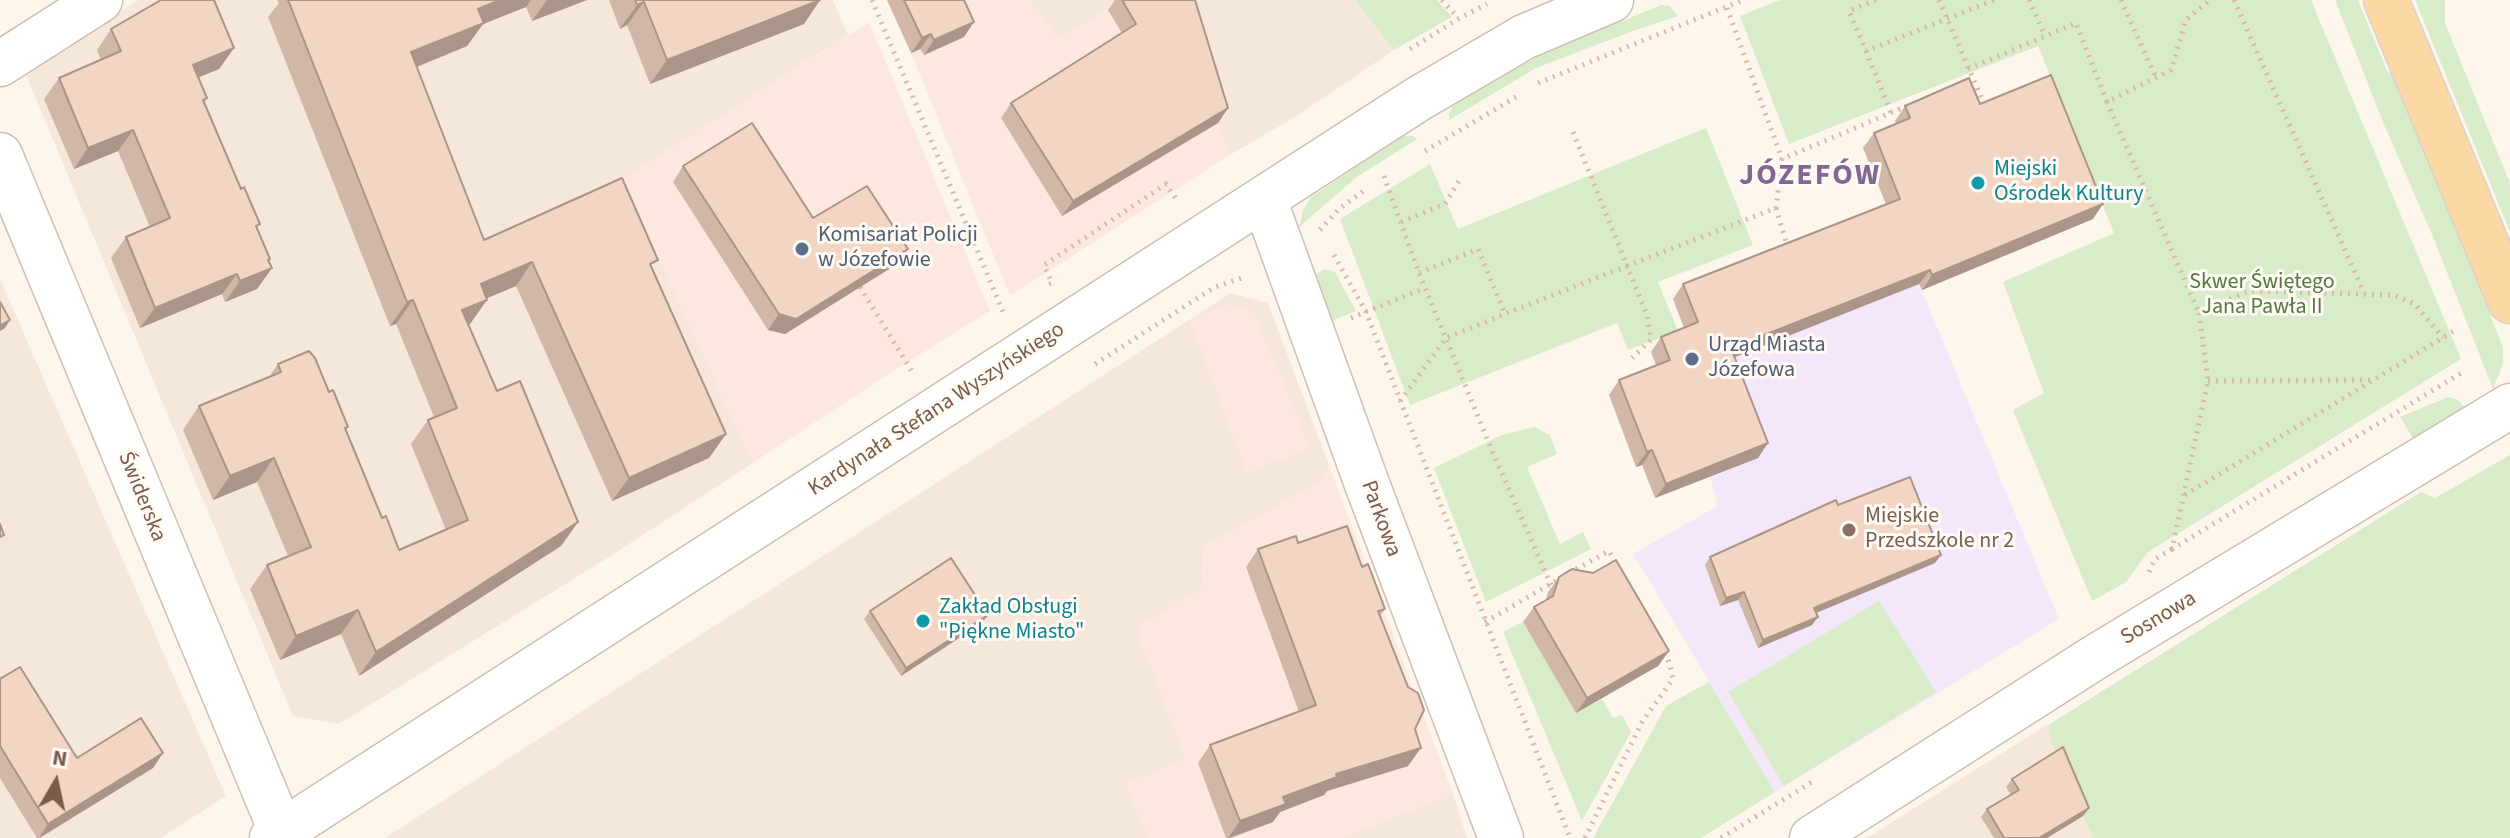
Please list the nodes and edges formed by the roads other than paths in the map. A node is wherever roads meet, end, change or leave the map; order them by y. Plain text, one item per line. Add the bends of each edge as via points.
1 (100, 0) edge
2 (1611, 0) edge
3 (2386, 0) edge
4 (0, 64) edge
5 (0, 155) edge
6 (1264, 199) junction
7 (2510, 301) edge
8 (2510, 406) edge
9 (279, 836) edge
10 (1501, 838) edge
11 (1812, 838) edge

1 - 4 street
2 - 6 street, Kardynała Stefana Wyszyńskiego via 1474,64
3 - 7 main road
5 - 9 street, Świderska
6 - 9 street, Kardynała Stefana Wyszyńskiego
6 - 10 street, Parkowa
8 - 11 street, Sosnowa via 2097,656

